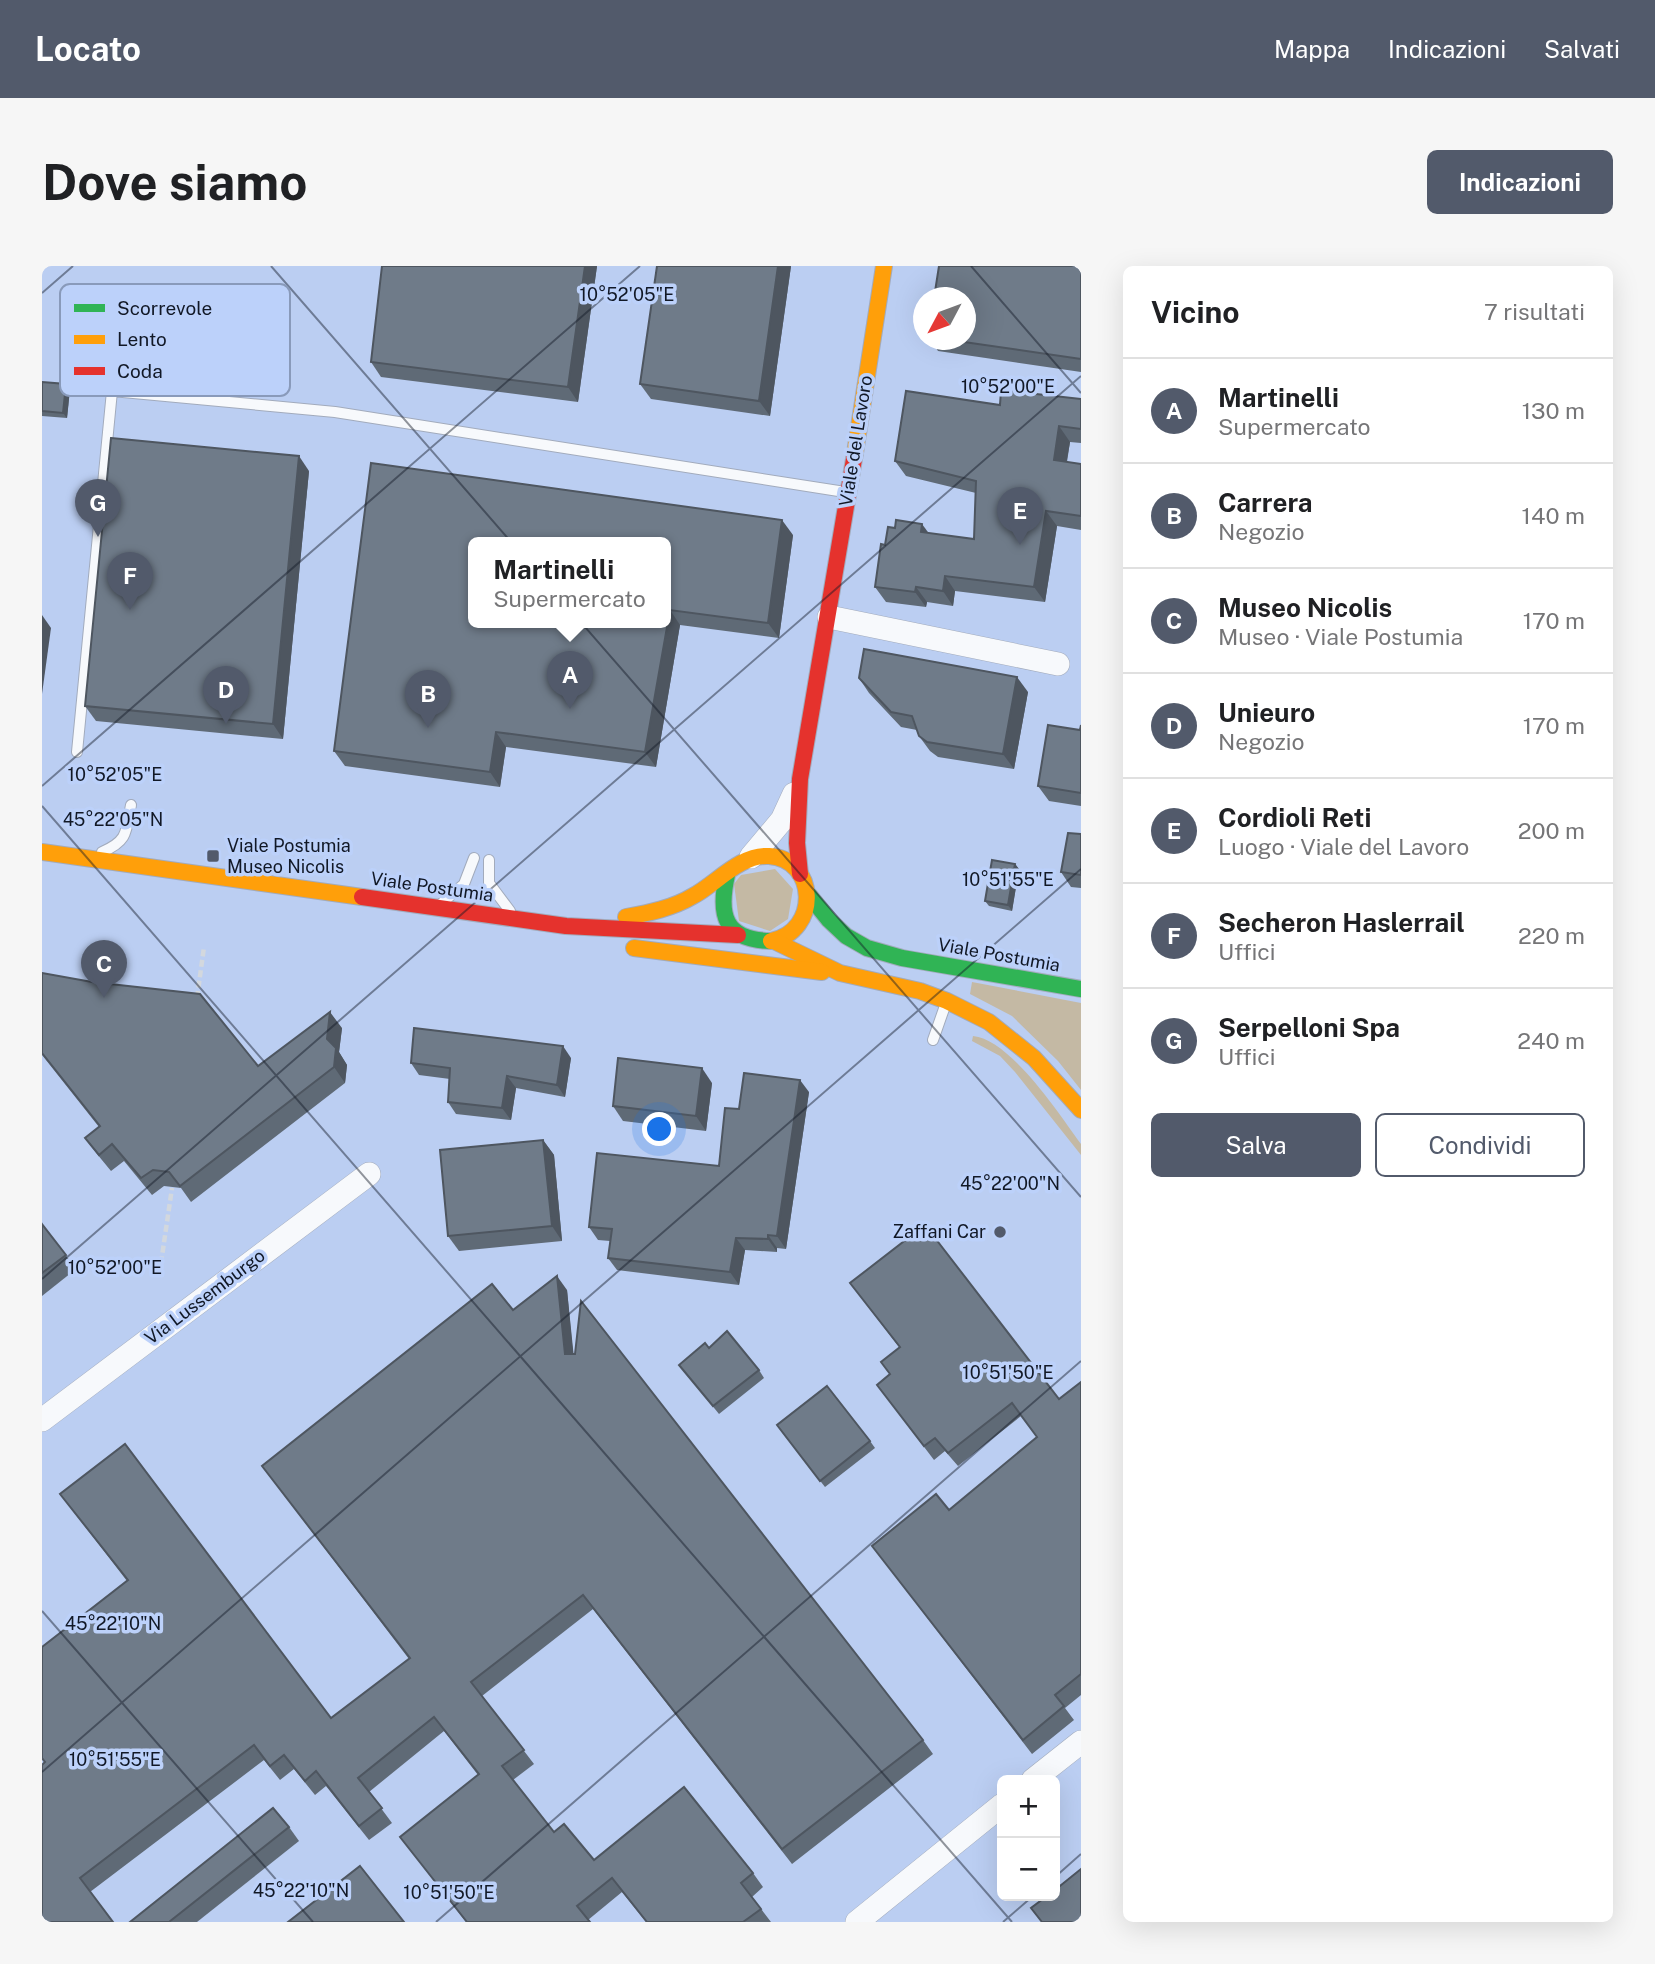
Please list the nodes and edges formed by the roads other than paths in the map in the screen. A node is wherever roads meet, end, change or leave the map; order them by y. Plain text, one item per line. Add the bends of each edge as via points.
1 (884, 266) edge
2 (112, 396) edge
3 (165, 396) edge
4 (848, 493) junction
5 (829, 617) junction
6 (1058, 664) dead end
7 (77, 752) dead end
8 (800, 782) junction
9 (131, 805) dead end
10 (42, 852) edge
11 (79, 857) junction
12 (474, 858) dead end
13 (751, 858) junction
14 (489, 860) dead end
15 (800, 874) junction
16 (727, 875) junction
17 (808, 894) junction
18 (437, 907) junction
19 (520, 919) junction
20 (566, 926) junction
21 (738, 935) junction
22 (776, 942) junction
23 (840, 973) junction
24 (1081, 989) edge
25 (947, 1001) junction
26 (933, 1040) dead end
27 (1081, 1110) edge
28 (369, 1174) dead end
29 (42, 1420) edge
30 (1081, 1742) edge
31 (1039, 1775) edge
32 (997, 1809) edge
33 (857, 1922) edge

1 - 4 main road, Viale del Lavoro
2 - 7 lane
3 - 4 lane via 335,412
4 - 5 main road, Viale del Lavoro
5 - 6 street
5 - 8 main road, Viale del Lavoro
8 - 13 street, Viale del Lavoro via 782,820
8 - 15 main road, Viale del Lavoro via 796,849
9 - 11 lane via 125,837 100,853
10 - 11 main road, Viale Postumia
11 - 18 main road, Viale Postumia
12 - 18 lane via 464,884
13 - 15 main road via 780,858
13 - 16 main road, Viale Postumia
14 - 19 lane via 489,883
15 - 17 main road, Viale Postumia
16 - 20 main road, Viale Postumia via 661,912
16 - 21 main road via 720,900
17 - 22 main road via 804,918
17 - 24 main road, Viale Postumia via 828,920 867,948
18 - 19 main road, Viale Postumia
19 - 20 main road, Viale Postumia
20 - 21 main road, Viale Postumia
20 - 23 main road, Viale Postumia via 614,945
21 - 22 main road, Viale Postumia via 750,941
22 - 23 main road, Viale Postumia
23 - 25 main road
25 - 26 lane
25 - 27 main road via 989,1021 1025,1050
28 - 29 street, Via Lussemburgo
30 - 31 street
32 - 33 street

